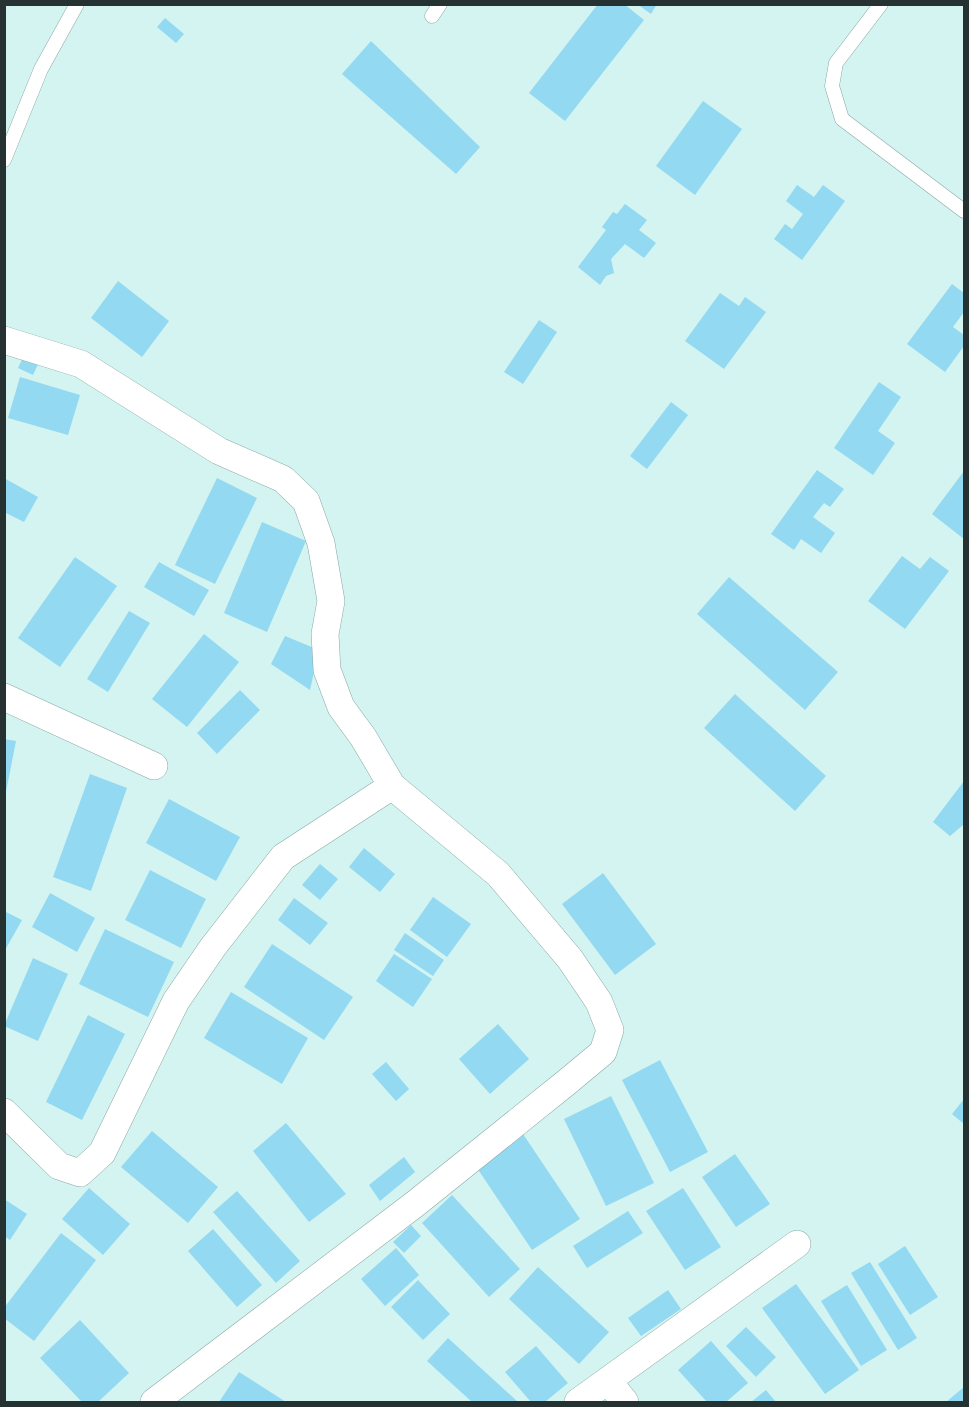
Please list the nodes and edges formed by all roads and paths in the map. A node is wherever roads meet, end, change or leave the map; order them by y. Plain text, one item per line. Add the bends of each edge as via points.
1 (77, 4) edge
2 (881, 4) edge
3 (4, 160) edge
4 (964, 211) edge
5 (4, 340) edge
6 (4, 697) edge
7 (154, 766) dead end
8 (392, 786) junction
9 (4, 1112) edge
10 (797, 1244) dead end
11 (608, 1381) junction
12 (154, 1402) edge
13 (578, 1402) edge
14 (625, 1402) edge

1 - 3 lane via 41,69
2 - 4 lane via 836,63 832,86 842,119
5 - 8 street via 81,364 219,451 283,479 306,501 321,543 331,602 326,634 327,670 341,707
6 - 7 street
8 - 9 street via 283,857 176,1001 102,1153 80,1173 59,1166
8 - 12 street via 498,874 570,959 599,1002 610,1030 603,1052 415,1204
10 - 11 street
11 - 13 street
11 - 14 street

